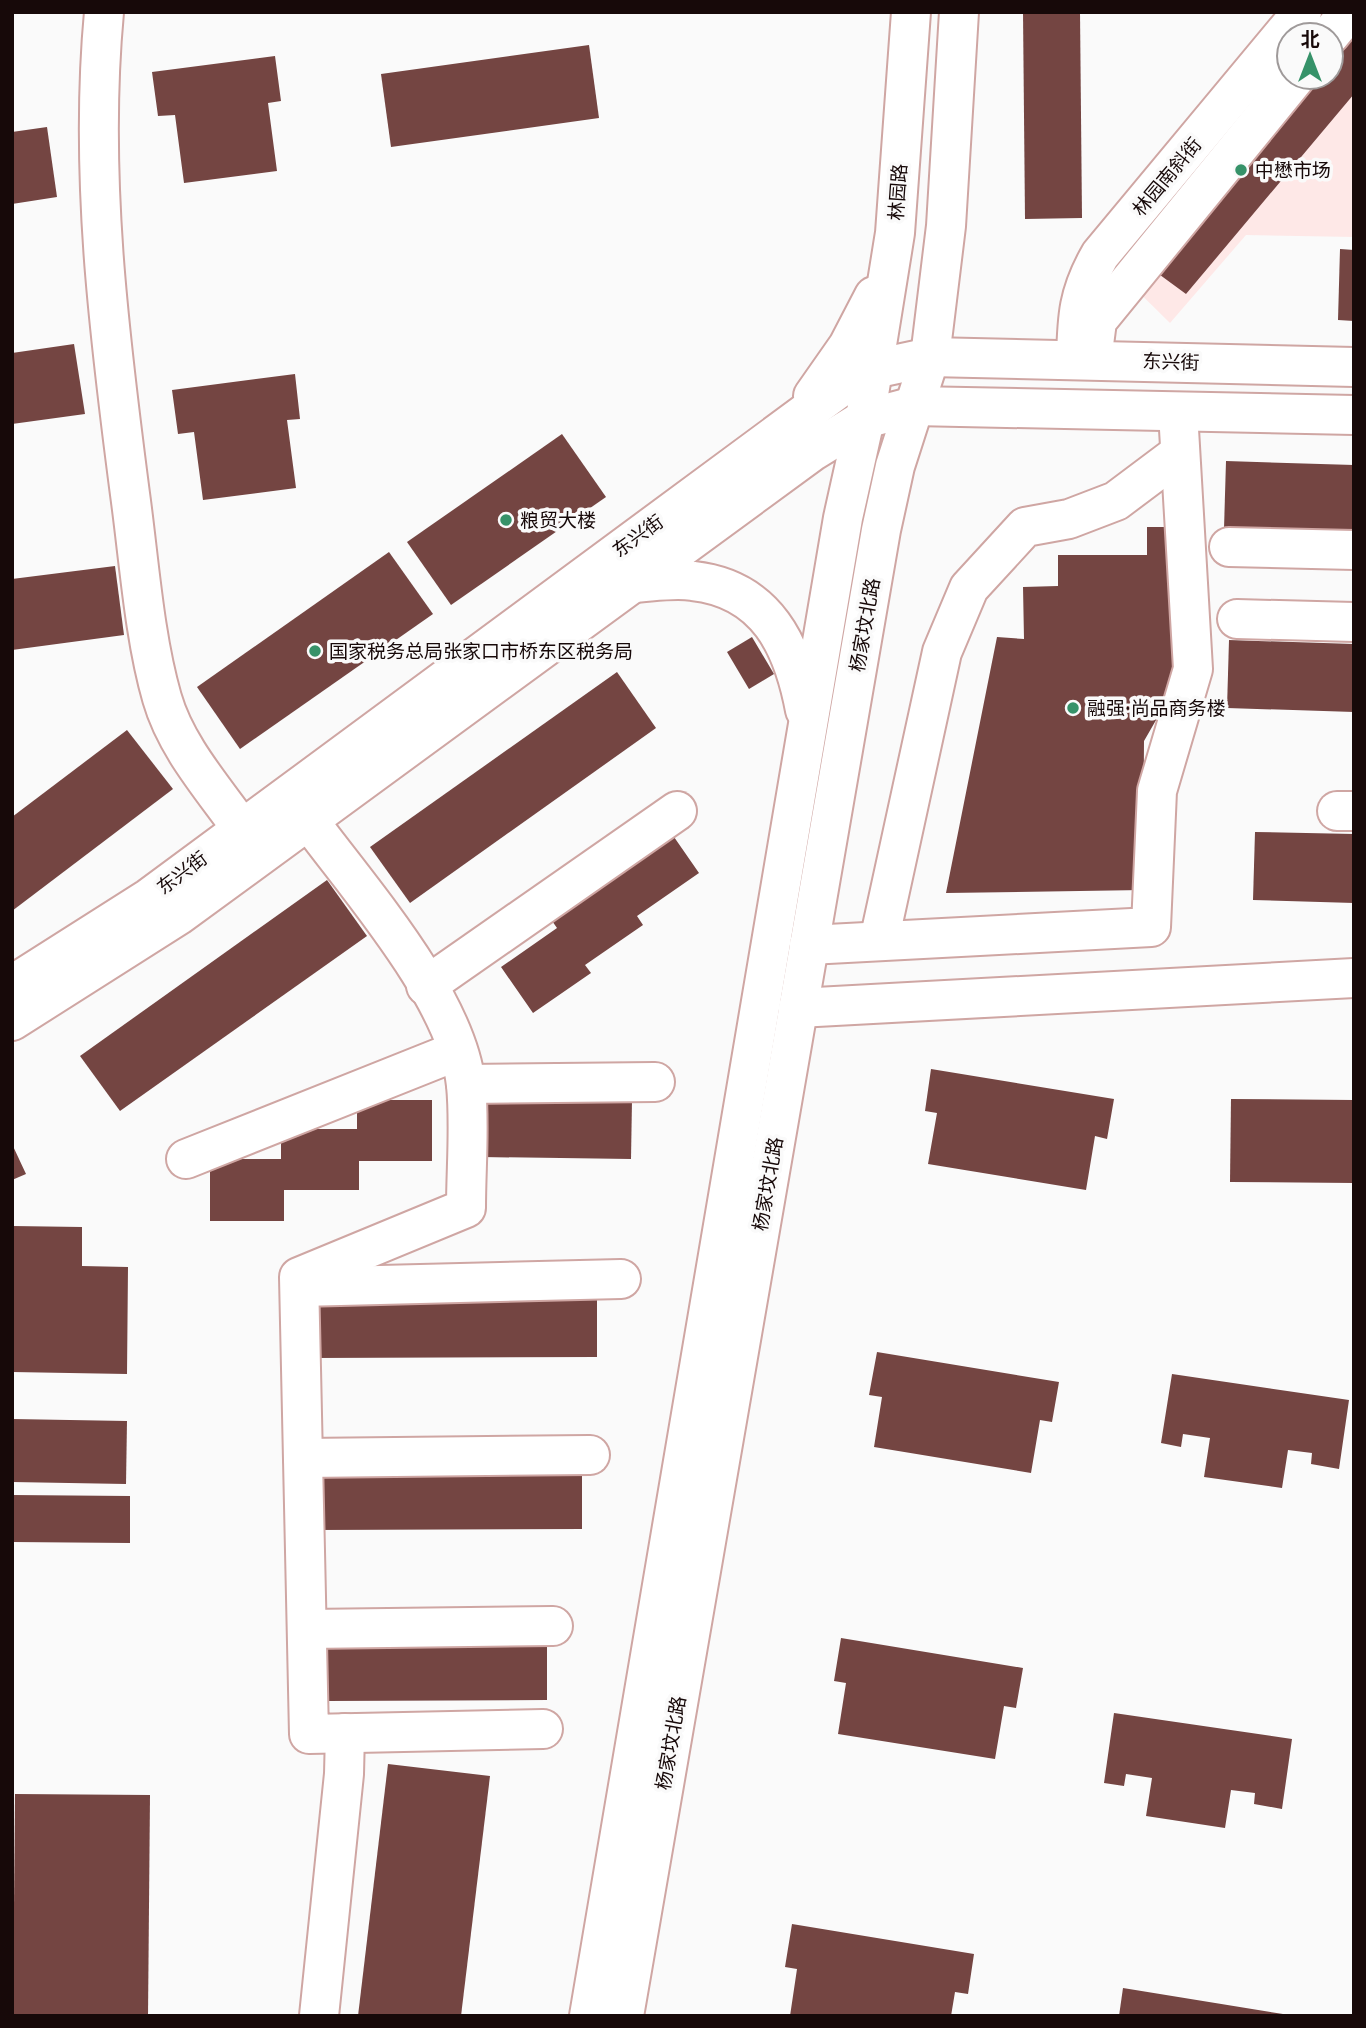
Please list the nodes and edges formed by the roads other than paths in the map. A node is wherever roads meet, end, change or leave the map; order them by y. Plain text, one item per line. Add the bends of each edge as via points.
1 (104, 12) edge
2 (911, 12) edge
3 (959, 12) edge
4 (1303, 12) edge
5 (1285, 91) edge
6 (891, 259) junction
7 (930, 357) junction
8 (1084, 360) junction
9 (1354, 367) edge
10 (874, 369) junction
11 (914, 406) junction
12 (1178, 412) junction
13 (1354, 415) edge
14 (865, 419) junction
15 (785, 428) junction
16 (1180, 453) junction
17 (1229, 547) dead end
18 (1354, 550) edge
19 (633, 583) junction
20 (1237, 619) dead end
21 (1354, 622) edge
22 (808, 725) junction
23 (677, 811) dead end
24 (309, 821) junction
25 (253, 842) junction
26 (879, 941) junction
27 (809, 945) junction
28 (1354, 978) edge
29 (12, 985) edge
30 (426, 986) junction
31 (798, 1008) junction
32 (12, 1021) edge
33 (462, 1067) junction
34 (656, 1082) dead end
35 (186, 1159) dead end
36 (621, 1279) dead end
37 (300, 1287) junction
38 (590, 1455) dead end
39 (303, 1458) junction
40 (553, 1626) dead end
41 (307, 1629) junction
42 (543, 1729) dead end
43 (345, 1733) junction
44 (319, 2016) edge
45 (589, 2016) edge
46 (624, 2016) edge

1 - 25 main road via 98,140 103,246 145,606 162,699 176,732
2 - 6 main road, 林园路
3 - 7 main road via 946,226
4 - 8 main road, 林园南斜街 via 1100,255 1078,306
5 - 8 main road via 1097,321
6 - 10 main road, 林园路
6 - 15 main road via 848,346 825,382
7 - 8 main road, 东兴街
7 - 10 main road, 东兴街
7 - 11 main road, 杨家坟北路
8 - 9 main road, 东兴街
10 - 14 main road, 杨家坟北路
10 - 15 main road, 东兴街 via 853,378
11 - 12 main road, 东兴街
11 - 14 main road, 东兴街
11 - 27 main road, 杨家坟北路 via 881,530
12 - 13 main road, 东兴街
12 - 16 main road
14 - 19 main road, 东兴街
14 - 22 main road, 杨家坟北路
15 - 25 main road, 东兴街
16 - 26 main road via 1116,501 1069,519 1025,527 969,588 942,652
16 - 26 main road via 1193,669 1157,791 1151,927
17 - 18 main road
19 - 22 main road via 693,581 733,592 762,612 784,639 798,674
19 - 24 main road, 东兴街
20 - 21 main road
22 - 45 main road, 杨家坟北路
23 - 30 main road
24 - 25 main road, 东兴街
24 - 30 main road
25 - 29 main road, 东兴街 via 149,898
25 - 32 main road, 东兴街 via 179,915
26 - 27 main road
27 - 31 main road, 杨家坟北路
28 - 31 main road
30 - 33 main road via 452,1032
31 - 46 main road, 杨家坟北路
33 - 34 main road
33 - 35 main road
33 - 37 main road via 466,1208 299,1277
36 - 37 main road
37 - 39 main road
38 - 39 main road
39 - 41 main road
40 - 41 main road
41 - 43 main road via 309,1734
42 - 43 main road
43 - 44 main road

